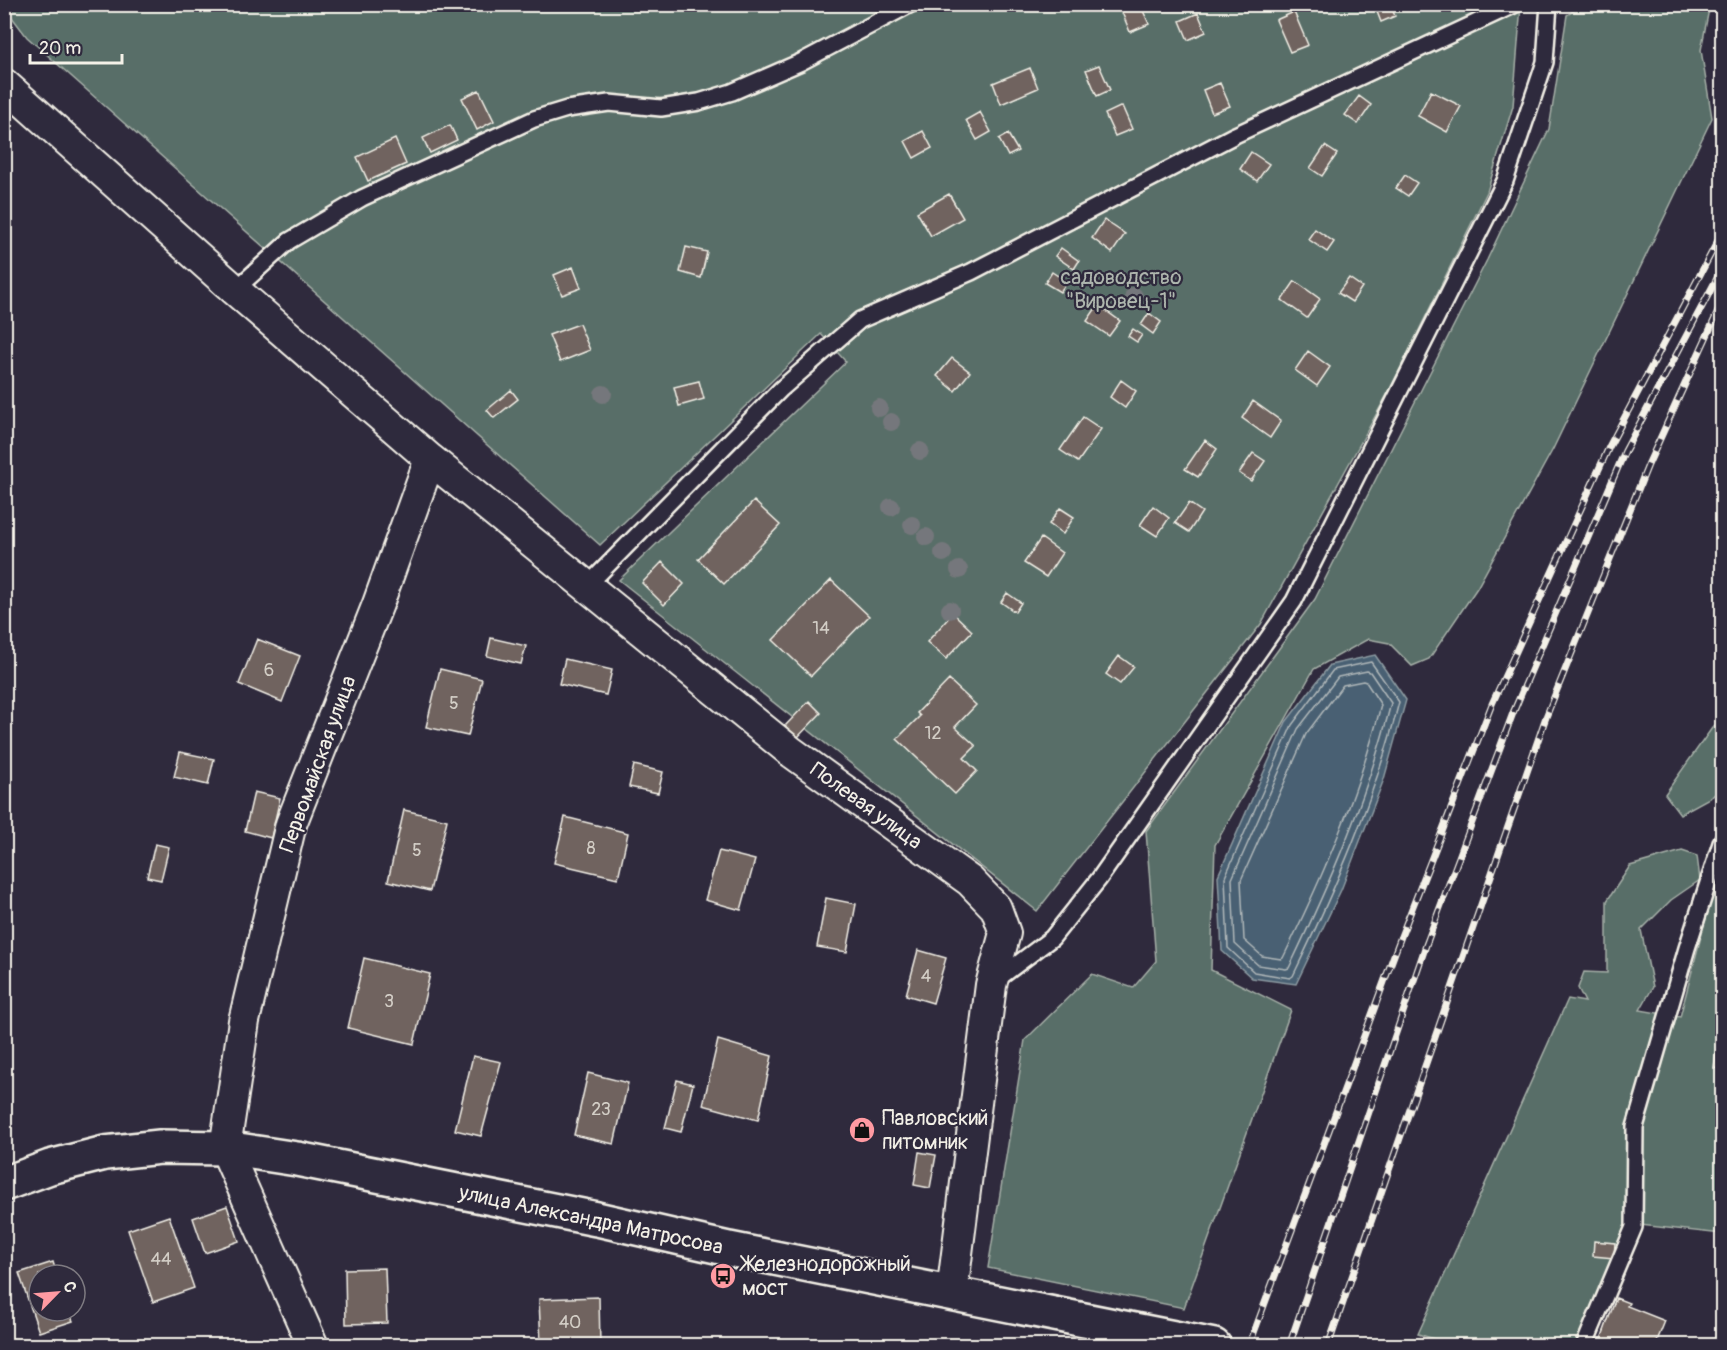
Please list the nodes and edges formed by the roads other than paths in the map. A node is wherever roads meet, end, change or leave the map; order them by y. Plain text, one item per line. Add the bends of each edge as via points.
1 (911, 4) edge
2 (1516, 4) edge
3 (1549, 4) edge
4 (4, 84) edge
5 (235, 290) junction
6 (429, 459) junction
7 (586, 587) junction
8 (1722, 840) edge
9 (991, 985) junction
10 (225, 1148) junction
11 (4, 1184) edge
12 (952, 1293) junction
13 (314, 1346) edge
14 (1214, 1346) edge
15 (1584, 1346) edge

1 - 5 lane via 801,62 732,92 661,108 609,103 534,119 362,198 289,241
2 - 7 lane via 1235,135 971,272 860,320 781,389
3 - 9 lane via 1545,62 1505,181 1294,601 1093,888 1052,938
4 - 5 street, Полевая улица
5 - 6 street, Полевая улица
6 - 7 street, Полевая улица
6 - 10 street, Первомайская улица via 378,604 291,824 244,1021
7 - 9 street, Полевая улица via 790,751 970,882 996,908 1005,933
8 - 15 lane via 1635,1127 1635,1227
9 - 12 street, Полевая улица
10 - 11 main road, улица Александра Матросова via 160,1147 105,1153
10 - 12 main road, улица Александра Матросова via 308,1161
10 - 13 street
12 - 14 main road, улица Александра Матросова

